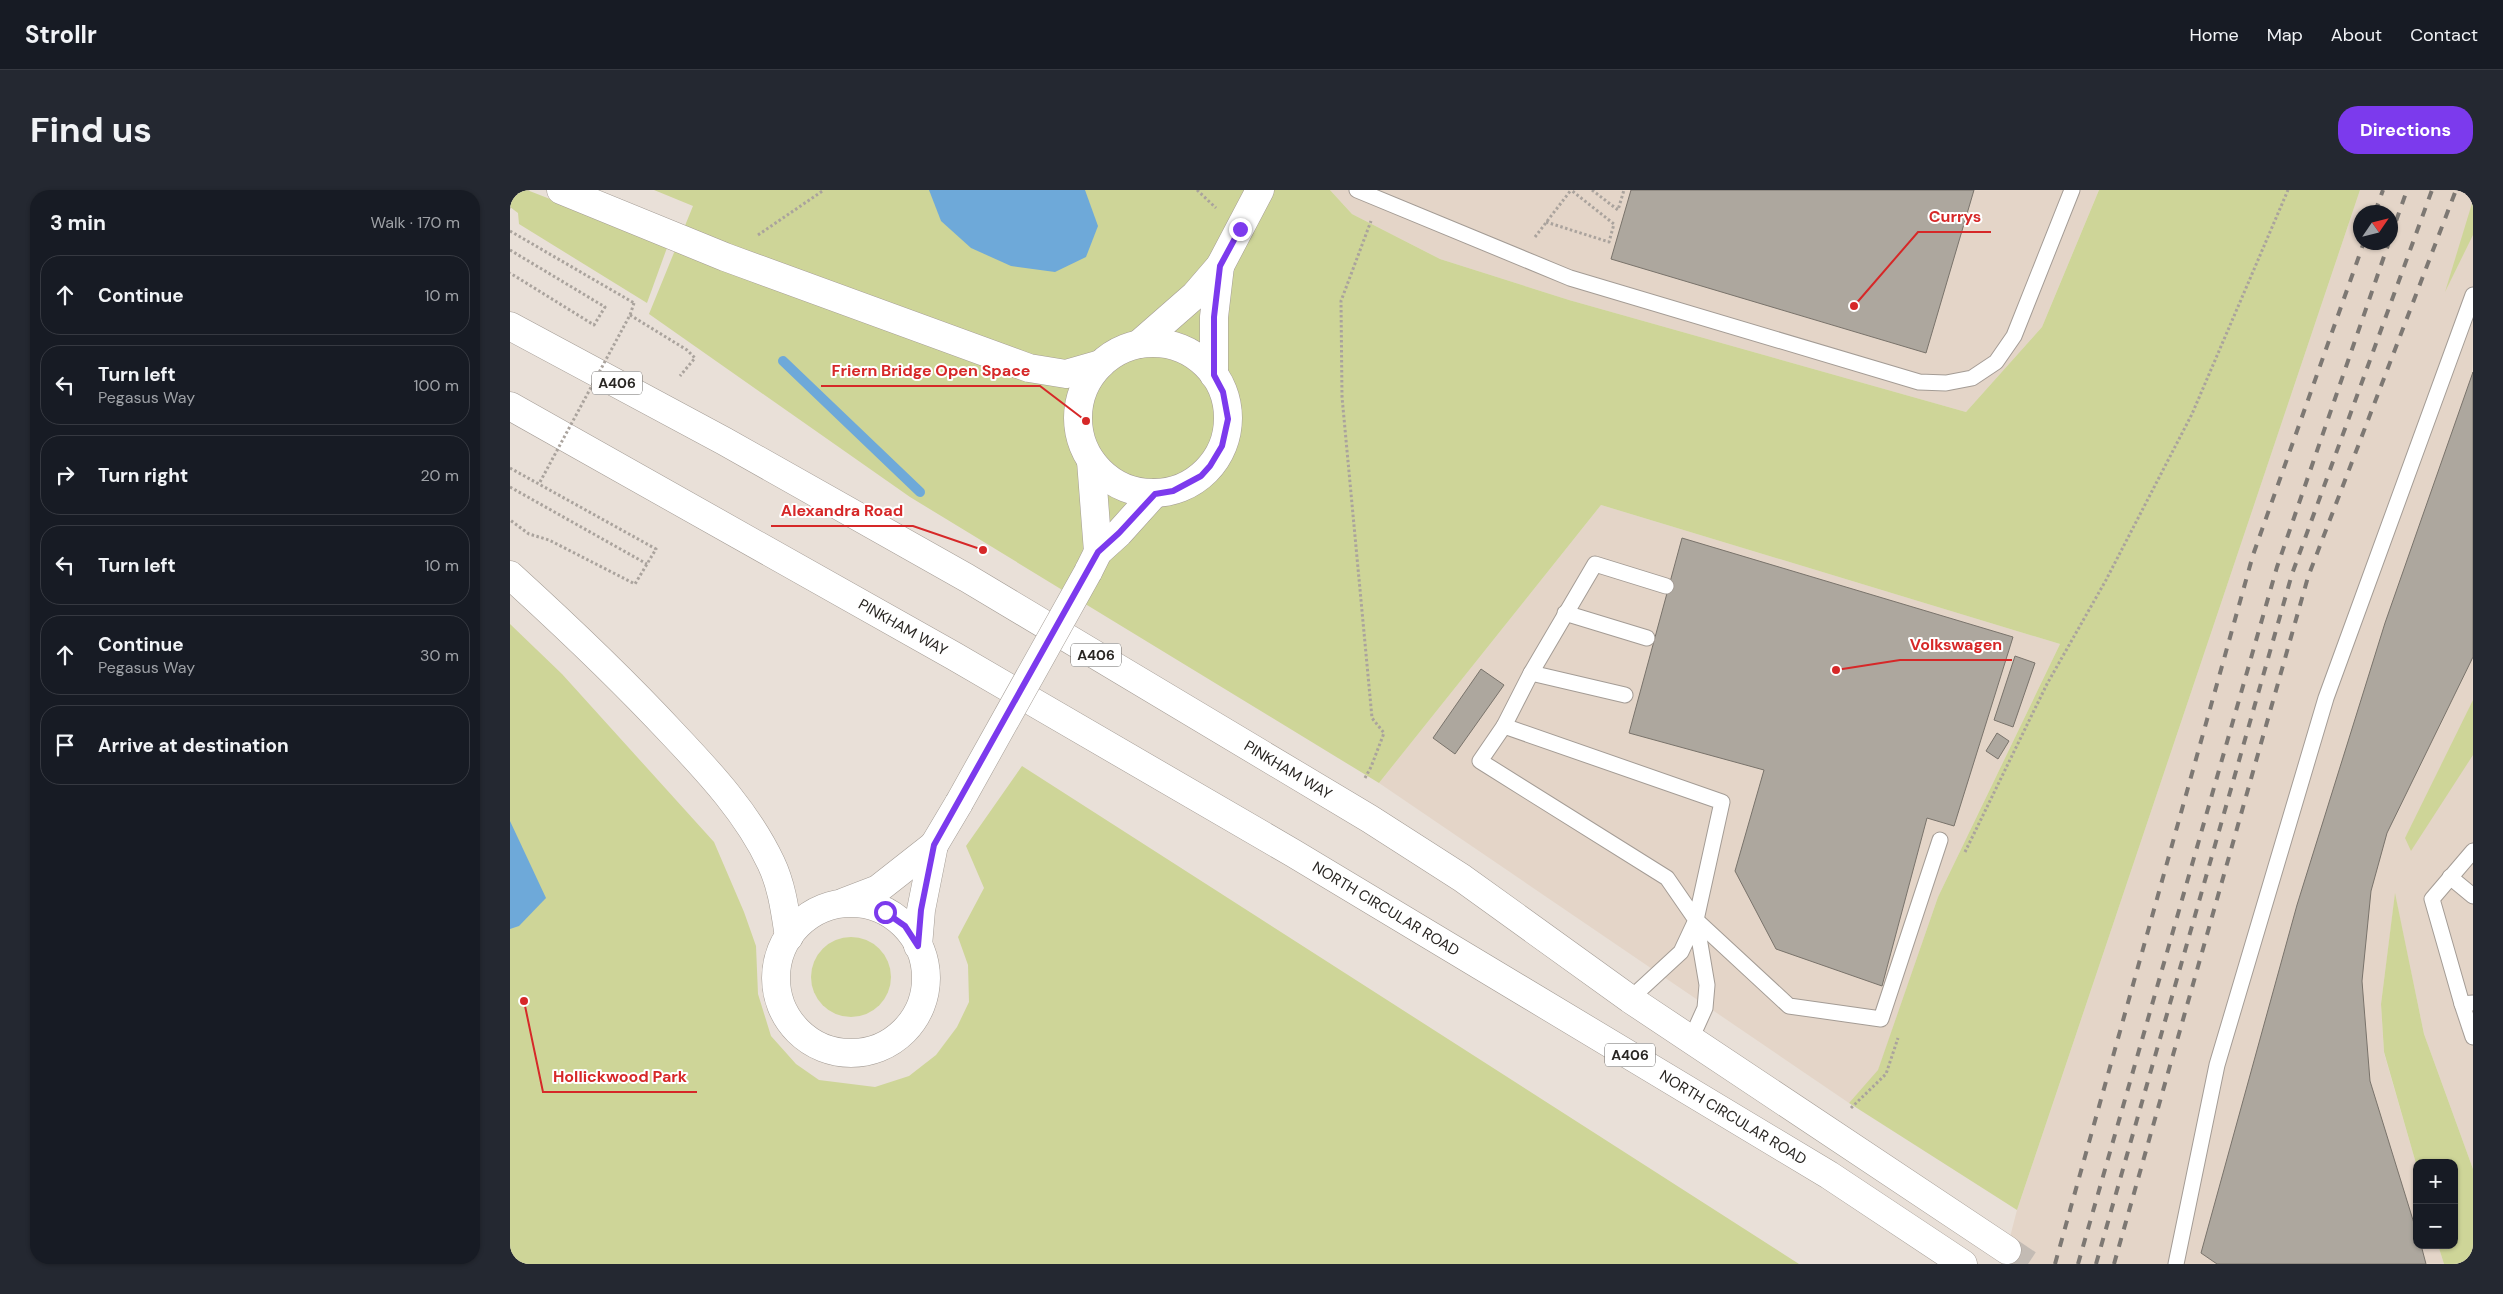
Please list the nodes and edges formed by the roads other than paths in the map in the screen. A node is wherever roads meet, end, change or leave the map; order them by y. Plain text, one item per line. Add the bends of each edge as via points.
1 (561, 190) edge
2 (1260, 190) edge
3 (1357, 190) edge
4 (2072, 190) edge
5 (1220, 266) junction
6 (2473, 295) edge
7 (510, 326) edge
8 (1139, 344) junction
9 (1101, 364) junction
10 (1214, 375) junction
11 (510, 406) edge
12 (1091, 462) junction
13 (1155, 494) junction
14 (1093, 562) junction
15 (510, 575) edge
16 (1666, 586) dead end
17 (1565, 613) junction
18 (1647, 638) dead end
19 (1531, 673) junction
20 (1625, 695) dead end
21 (1504, 726) junction
22 (1940, 840) dead end
23 (934, 845) junction
24 (2473, 850) edge
25 (1294, 853) joint
26 (2450, 877) junction
27 (2473, 896) edge
28 (838, 904) junction
29 (1696, 920) junction
30 (789, 936) junction
31 (918, 946) junction
32 (1630, 999) junction
33 (2467, 1003) edge
34 (2473, 1037) edge
35 (1690, 1039) junction
36 (2006, 1250) tunnel mouth
37 (1963, 1264) edge
38 (2176, 1264) edge

1 - 9 main road via 725,258 1029,368 1066,374
2 - 5 main road
3 - 4 lane via 1570,278 1919,382 1946,383 1972,378 1996,362 2014,336
5 - 8 main road via 1188,301
5 - 10 main road via 1214,317
6 - 38 lane via 2326,698 2216,1065
7 - 32 main road, PINKHAM WAY / A406 via 724,441 984,588 1370,819 1462,878
8 - 9 main road via 1117,352
8 - 10 main road via 1169,345 1183,350 1200,360
9 - 12 main road via 1089,378 1078,407 1077,420
10 - 13 main road via 1223,392 1228,419 1222,446 1201,476 1173,491
11 - 25 main road, PINKHAM WAY / A406 via 954,656
12 - 13 main road via 1111,481 1132,490
12 - 14 main road
13 - 14 main road
14 - 23 main road, bridge
15 - 30 main road via 650,709 736,804 771,863 784,899
16 - 17 lane via 1595,564
17 - 18 lane
17 - 19 lane
19 - 20 lane
19 - 21 lane
21 - 29 lane via 1480,761 1668,878
21 - 29 lane via 1722,802
22 - 29 lane via 1881,1019 1789,1006
23 - 28 main road via 878,889
23 - 31 main road via 921,910
24 - 26 lane
25 - 37 main road, NORTH CIRCULAR ROAD / A406 via 1830,1175
26 - 27 lane
26 - 33 lane via 2432,898
28 - 30 main road via 810,916
28 - 31 main road via 862,904 885,912 905,926
29 - 32 lane via 1681,952
29 - 35 lane via 1707,985 1705,1008
30 - 31 main road via 779,955 776,976 779,999 788,1019 803,1036 823,1048 845,1053 888,1044 906,1030 918,1011 925,990 925,967
32 - 35 main road, A406
33 - 34 lane
35 - 36 main road, A406

